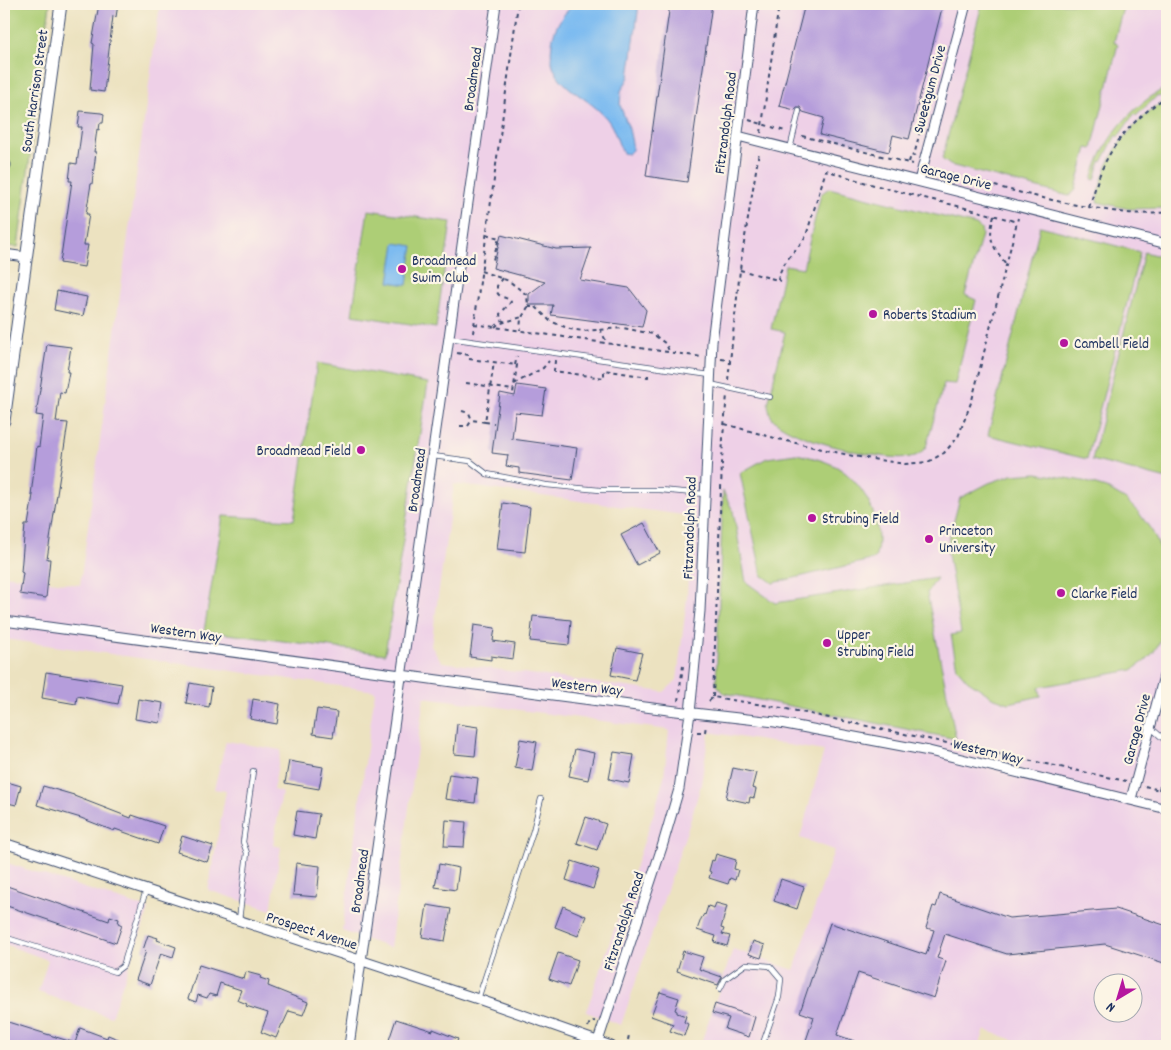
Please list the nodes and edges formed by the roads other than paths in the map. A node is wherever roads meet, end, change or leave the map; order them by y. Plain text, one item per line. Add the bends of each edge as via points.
1 (61, 4) edge
2 (496, 4) edge
3 (754, 4) edge
4 (966, 4) edge
5 (799, 111) dead end
6 (738, 136) junction
7 (790, 149) junction
8 (919, 181) junction
9 (1167, 244) edge
10 (4, 254) edge
11 (26, 257) junction
12 (449, 338) junction
13 (710, 379) junction
14 (770, 397) dead end
15 (4, 420) edge
16 (433, 456) junction
17 (704, 494) junction
18 (4, 621) edge
19 (1167, 665) edge
20 (402, 675) junction
21 (690, 713) junction
22 (1150, 727) junction
23 (1167, 742) edge
24 (253, 771) dead end
25 (541, 799) dead end
26 (1131, 799) junction
27 (1165, 808) edge
28 (4, 843) edge
29 (146, 890) junction
30 (239, 920) junction
31 (4, 937) edge
32 (361, 960) junction
33 (720, 989) dead end
34 (478, 999) junction
35 (598, 1042) junction
36 (349, 1046) edge
37 (611, 1046) edge
38 (762, 1046) edge

1 - 11 street, South Harrison Street
2 - 12 street, Broadmead
3 - 6 street, Fitzrandolph Road
4 - 8 street, Sweetgum Drive
5 - 7 lane
6 - 7 street, Garage Drive
6 - 13 street, Fitzrandolph Road
7 - 8 street, Garage Drive
8 - 9 street, Garage Drive
10 - 11 street
11 - 15 street, South Harrison Street
12 - 13 lane
12 - 16 street, Broadmead
13 - 14 lane
13 - 17 street, Fitzrandolph Road
16 - 17 lane via 470,461 487,474 546,485
16 - 20 street, Broadmead
17 - 21 street, Fitzrandolph Road via 700,611
18 - 20 street, Western Way
19 - 22 street, Garage Drive
20 - 21 street, Western Way
20 - 32 street, Broadmead
21 - 26 street, Western Way via 774,722 929,751
21 - 35 street, Fitzrandolph Road via 679,788
22 - 23 lane
22 - 26 street, Garage Drive
24 - 30 lane via 242,842 247,853
25 - 34 lane
26 - 27 street, Western Way
28 - 29 street, Prospect Avenue
29 - 30 street, Prospect Avenue
29 - 31 lane via 119,971
30 - 32 street, Prospect Avenue
32 - 34 street, Prospect Avenue
32 - 36 street, Broadmead
33 - 38 lane via 725,979 746,964 770,966 781,979 779,997
34 - 35 street, Prospect Avenue
35 - 37 street, Prospect Avenue

